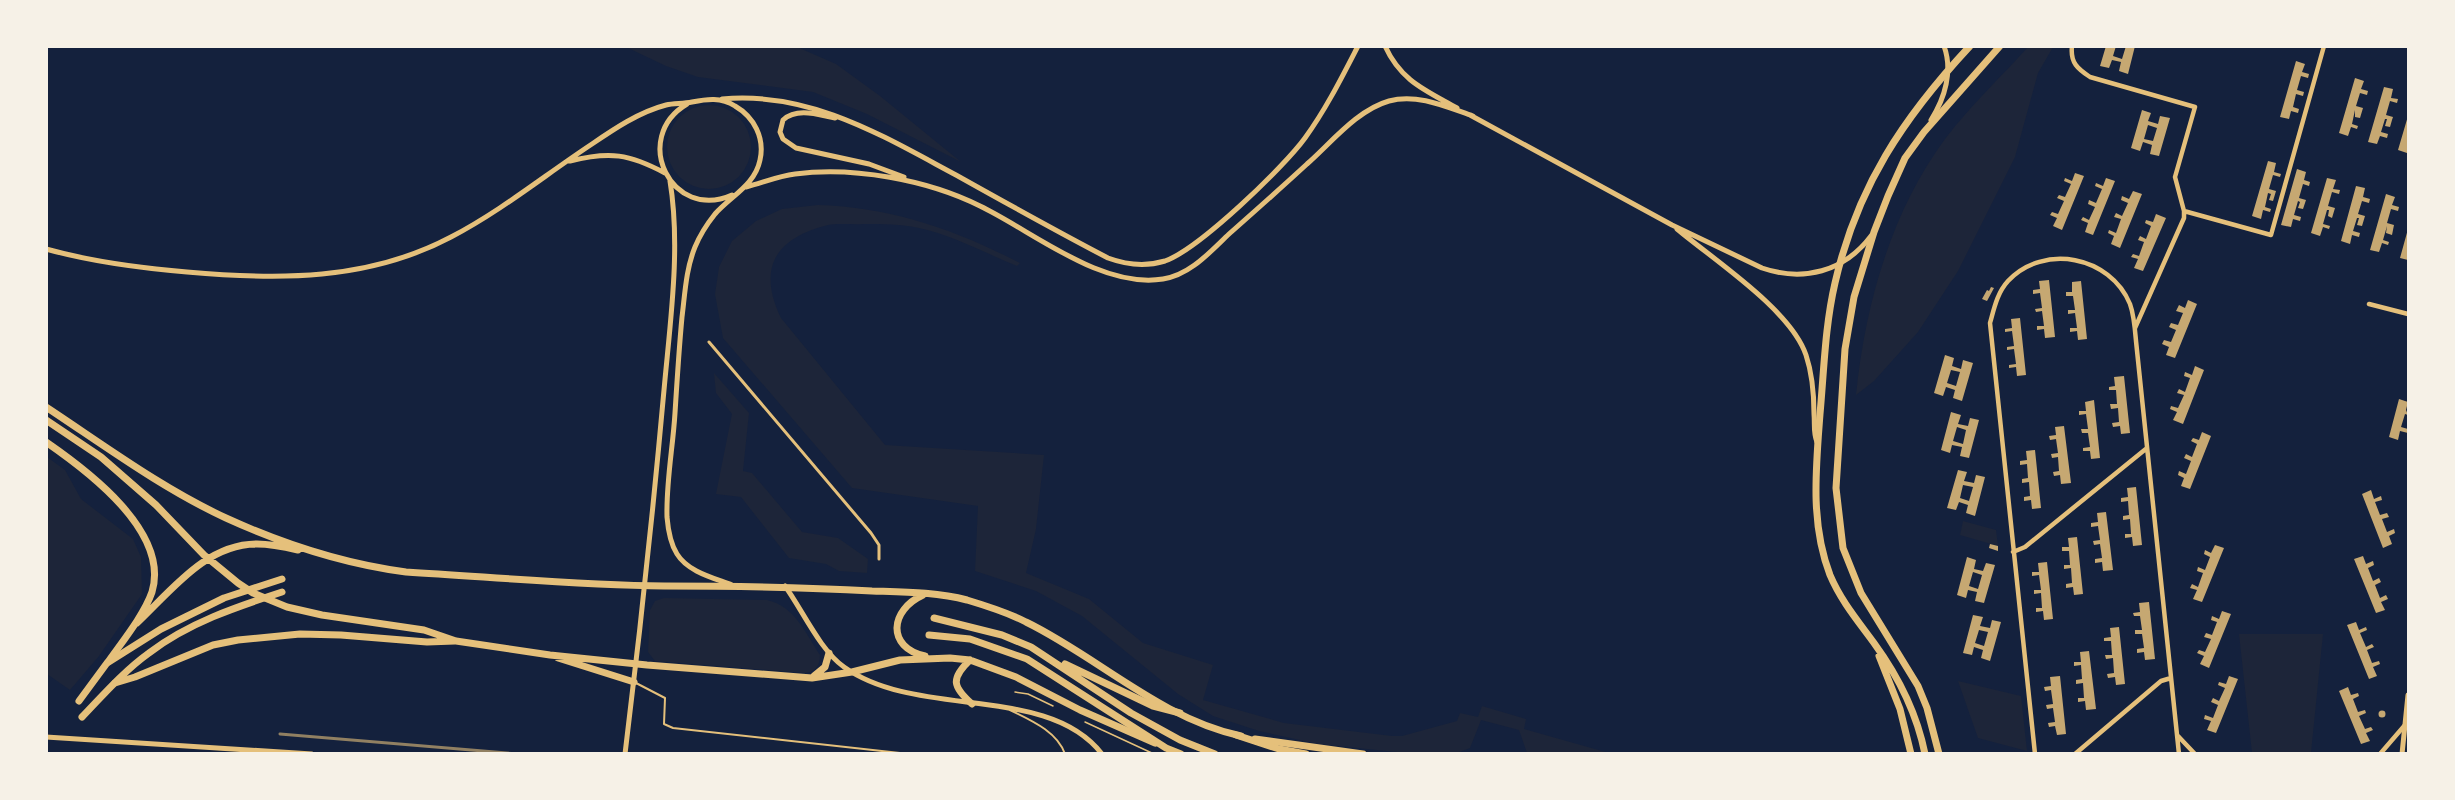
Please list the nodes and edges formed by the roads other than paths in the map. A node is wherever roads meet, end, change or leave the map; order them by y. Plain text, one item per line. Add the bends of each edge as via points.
1 (1358, 46) edge
2 (1385, 46) edge
3 (1944, 46) edge
4 (1970, 46) edge
5 (2000, 46) edge
6 (2072, 46) edge
7 (2324, 46) edge
8 (717, 99) junction
9 (692, 102) junction
10 (1473, 116) junction
11 (858, 123) junction
12 (1924, 132) junction
13 (566, 162) junction
14 (665, 173) junction
15 (670, 181) junction
16 (914, 181) junction
17 (745, 187) junction
18 (737, 193) junction
19 (2184, 211) junction
20 (1672, 225) junction
21 (1874, 232) junction
22 (46, 249) edge
23 (2369, 304) dead end
24 (2409, 314) edge
25 (2135, 329) junction
26 (709, 342) dead end
27 (46, 407) edge
28 (46, 420) edge
29 (46, 442) edge
30 (1818, 443) junction
31 (2147, 448) junction
32 (2013, 552) junction
33 (325, 555) junction
34 (879, 559) dead end
35 (282, 579) dead end
36 (732, 585) junction
37 (644, 586) junction
38 (785, 586) junction
39 (282, 592) dead end
40 (925, 594) junction
41 (934, 618) dead end
42 (130, 630) junction
43 (929, 635) dead end
44 (456, 641) junction
45 (1874, 642) junction
46 (829, 653) junction
47 (550, 655) junction
48 (1047, 656) junction
49 (930, 658) junction
50 (970, 660) junction
51 (107, 663) junction
52 (636, 664) junction
53 (852, 672) junction
54 (812, 678) junction
55 (2171, 678) junction
56 (634, 682) junction
57 (115, 683) junction
58 (2409, 695) edge
59 (79, 701) dead end
60 (972, 704) junction
61 (1007, 709) junction
62 (1180, 713) junction
63 (82, 717) dead end
64 (2405, 725) junction
65 (1236, 735) junction
66 (2177, 735) junction
67 (46, 737) edge
68 (1166, 748) junction
69 (625, 751) edge
70 (312, 753) edge
71 (619, 753) edge
72 (909, 753) edge
73 (1065, 753) edge
74 (1102, 753) edge
75 (1181, 753) edge
76 (1215, 753) edge
77 (1306, 753) edge
78 (1363, 753) edge
79 (1911, 753) edge
80 (1924, 753) edge
81 (1939, 753) edge
82 (2036, 753) edge
83 (2075, 753) edge
84 (2179, 753) edge
85 (2195, 753) edge
86 (2380, 753) edge
87 (2402, 753) edge

1 - 11 street via 1305,139 1274,173 1194,243 1167,260 1148,264 1126,265 1108,258
2 - 10 street via 1403,75
3 - 12 street via 1949,67 1947,80 1937,111
4 - 30 main road via 1901,128 1856,215 1832,296
5 - 12 main road
6 - 19 street via 2073,62 2090,77 2196,107 2175,177
7 - 19 street via 2271,235
8 - 9 street
8 - 11 street via 771,98
8 - 17 street via 744,111 759,135 760,163
9 - 13 street via 665,105 639,115
9 - 14 street via 677,111 660,139 659,156
10 - 16 street via 1406,98 1376,106 1209,254 1182,273 1164,279 1114,276 979,205
10 - 20 street
11 - 16 street via 796,113 783,120 780,132 796,148 869,164
12 - 21 main road via 1905,158
13 - 14 street via 614,154
13 - 22 street via 452,237 407,257 353,271 302,277 224,276 104,262
14 - 15 street
15 - 18 street via 682,192 711,201
15 - 37 street via 675,228 669,336
16 - 17 street via 819,173 785,176
17 - 18 street
18 - 36 street via 703,231 688,267 668,516 678,556 694,569
19 - 25 street via 2176,239
20 - 21 street via 1762,268 1790,275 1827,270 1865,245
20 - 30 street via 1783,318 1797,337 1806,354 1813,395 1813,433
21 - 81 main road via 1854,297 1845,349 1837,448 1842,548 1853,577 1918,686
23 - 24 street
25 - 31 street
25 - 32 street via 2130,306 2117,284 2097,266 2076,260 2059,258 2030,265 2007,282 1997,299 1990,337
26 - 34 street via 879,544
27 - 33 main road via 134,465 226,518
28 - 44 main road via 100,457 156,505 219,568 253,593 287,607 439,634
29 - 42 main road via 99,483 126,510 142,534 154,571 152,591
30 - 45 main road via 1815,508 1821,546 1846,606
31 - 32 street via 2025,547
31 - 55 street
32 - 82 street
33 - 37 main road via 406,572
33 - 42 main road via 259,544 224,550 208,557 188,574
35 - 51 main road via 189,614
36 - 37 main road
36 - 38 main road
37 - 52 street
38 - 40 main road
38 - 46 street
39 - 57 main road via 226,610 179,634 149,653
40 - 49 main road via 904,606 897,628 907,647
40 - 62 main road via 963,599 1026,621
41 - 48 main road via 1002,635
42 - 51 main road
43 - 68 main road via 970,639 1027,659
44 - 47 main road
44 - 57 main road via 300,634 238,639
45 - 79 main road via 1900,709
45 - 80 main road via 1908,700
46 - 53 street
46 - 54 main road via 825,668
47 - 52 main road
47 - 56 main road
48 - 62 main road via 1153,706
48 - 76 main road via 1131,713 1180,740
49 - 50 main road
49 - 53 main road via 900,660
50 - 60 main road via 957,674 956,681 961,694
50 - 68 main road via 1007,673
51 - 59 main road
52 - 54 main road
52 - 56 street
53 - 54 main road
53 - 60 street via 881,687
55 - 66 street
55 - 83 street via 2162,681
56 - 69 street
56 - 72 lane via 665,698 664,724 673,728
57 - 63 main road
58 - 64 street
60 - 61 street
61 - 73 lane via 1042,728
61 - 74 street via 1045,716 1074,728
62 - 65 main road
64 - 86 street
64 - 87 street
65 - 77 main road
65 - 78 main road
66 - 84 street
66 - 85 street
67 - 70 street
68 - 75 main road
69 - 71 street

